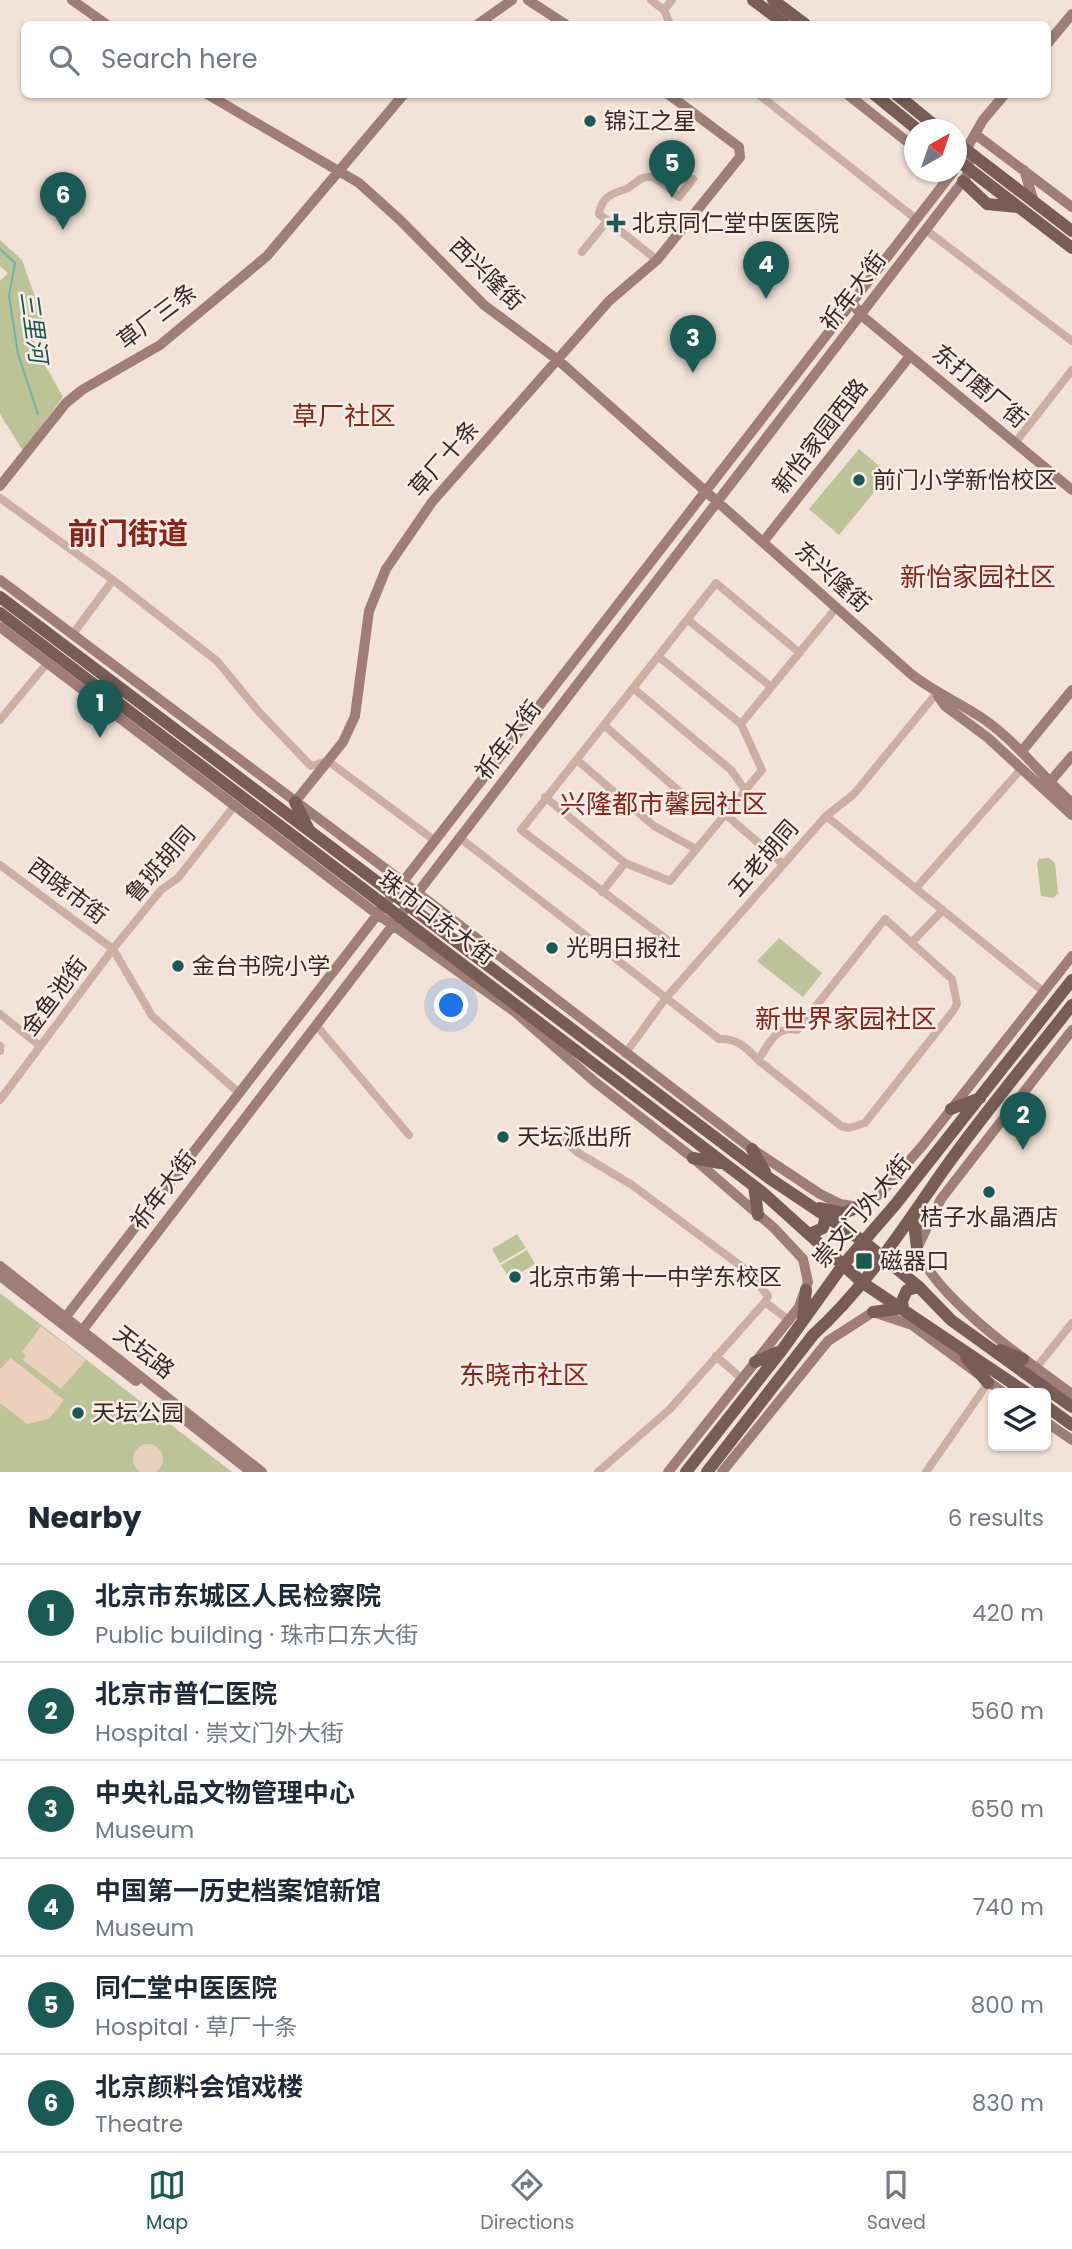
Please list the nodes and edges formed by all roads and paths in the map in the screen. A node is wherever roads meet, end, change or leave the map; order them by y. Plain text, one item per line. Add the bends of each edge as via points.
1 (72, 0) edge
2 (512, 0) edge
3 (528, 0) edge
4 (651, 0) edge
5 (672, 0) edge
6 (753, 0) edge
7 (773, 0) edge
8 (789, 0) edge
9 (664, 10) junction
10 (1072, 14) edge
11 (788, 19) edge
12 (102, 21) edge
13 (482, 21) edge
14 (560, 21) edge
15 (669, 21) edge
16 (1051, 39) edge
17 (214, 98) edge
18 (401, 98) edge
19 (673, 98) edge
20 (763, 98) edge
21 (852, 98) edge
22 (879, 98) edge
23 (901, 98) edge
24 (1001, 98) edge
25 (905, 119) edge
26 (927, 119) edge
27 (975, 134) junction
28 (904, 138) edge
29 (967, 146) edge
30 (967, 168) edge
31 (1024, 170) junction
32 (336, 172) junction
33 (967, 175) edge
34 (694, 179) dead end
35 (942, 182) edge
36 (962, 182) edge
37 (1034, 202) junction
38 (1072, 207) edge
39 (916, 219) junction
40 (607, 221) junction
41 (926, 230) junction
42 (1072, 231) edge
43 (1072, 248) edge
44 (582, 252) dead end
45 (657, 260) junction
46 (851, 300) junction
47 (861, 315) junction
48 (1072, 341) edge
49 (910, 356) junction
50 (558, 360) junction
51 (1072, 370) edge
52 (1015, 443) junction
53 (0, 486) edge
54 (704, 489) junction
55 (1072, 490) edge
56 (0, 498) edge
57 (716, 503) junction
58 (763, 542) junction
59 (0, 580) edge
60 (113, 580) junction
61 (0, 597) edge
62 (836, 608) junction
63 (0, 613) edge
64 (688, 620) junction
65 (0, 627) edge
66 (72, 635) junction
67 (800, 653) junction
68 (659, 657) junction
69 (48, 662) junction
70 (770, 686) junction
71 (633, 688) junction
72 (1072, 690) edge
73 (936, 694) junction
74 (1072, 701) edge
75 (0, 720) edge
76 (741, 724) junction
77 (605, 726) junction
78 (1025, 753) junction
79 (1072, 756) edge
80 (577, 760) junction
81 (328, 761) junction
82 (1022, 768) junction
83 (1049, 783) junction
84 (745, 789) junction
85 (680, 792) dead end
86 (545, 797) junction
87 (295, 802) junction
88 (1072, 803) edge
89 (235, 805) junction
90 (725, 814) junction
91 (1072, 815) edge
92 (826, 816) junction
93 (311, 834) junction
94 (460, 838) junction
95 (434, 840) junction
96 (696, 849) junction
97 (625, 863) junction
98 (783, 864) junction
99 (0, 865) edge
100 (402, 881) junction
101 (917, 887) junction
102 (602, 892) junction
103 (418, 893) junction
104 (384, 904) junction
105 (943, 910) junction
106 (400, 916) junction
107 (666, 939) dead end
108 (912, 942) junction
109 (113, 949) junction
110 (1072, 956) edge
111 (1072, 980) edge
112 (1044, 992) junction
113 (665, 999) junction
114 (1072, 1005) edge
115 (0, 1014) edge
116 (316, 1025) junction
117 (1072, 1030) edge
118 (40, 1046) junction
119 (625, 1054) junction
120 (758, 1060) junction
121 (239, 1093) junction
122 (981, 1098) junction
123 (0, 1100) edge
124 (951, 1109) junction
125 (553, 1131) dead end
126 (409, 1135) dead end
127 (752, 1149) junction
128 (693, 1158) junction
129 (723, 1164) junction
130 (769, 1178) junction
131 (754, 1186) junction
132 (925, 1198) junction
133 (895, 1205) junction
134 (813, 1207) junction
135 (859, 1207) junction
136 (758, 1215) junction
137 (826, 1216) junction
138 (911, 1220) junction
139 (810, 1234) junction
140 (863, 1241) junction
141 (918, 1248) junction
142 (884, 1257) junction
143 (843, 1265) junction
144 (0, 1266) edge
145 (0, 1276) edge
146 (863, 1283) junction
147 (919, 1287) junction
148 (806, 1290) joint
149 (765, 1302) junction
150 (814, 1303) junction
151 (903, 1308) junction
152 (873, 1312) junction
153 (832, 1317) junction
154 (64, 1320) junction
155 (796, 1321) junction
156 (1072, 1323) edge
157 (80, 1333) junction
158 (952, 1341) junction
159 (979, 1342) junction
160 (782, 1350) junction
161 (716, 1356) junction
162 (1023, 1359) junction
163 (755, 1362) junction
164 (1036, 1368) junction
165 (742, 1379) junction
166 (988, 1383) junction
167 (996, 1388) edge
168 (1020, 1388) edge
169 (1072, 1394) edge
170 (1072, 1407) edge
171 (1051, 1410) edge
172 (1051, 1425) edge
173 (1072, 1425) edge
174 (1072, 1440) edge
175 (715, 1466) edge
176 (251, 1472) edge
177 (262, 1472) edge
178 (598, 1472) edge
179 (668, 1472) edge
180 (686, 1472) edge
181 (707, 1472) edge
182 (722, 1472) edge
183 (926, 1472) edge

1 - 12 street
2 - 13 street
3 - 14 street
4 - 9 street
5 - 9 street
6 - 11 main road
7 - 11 main road
8 - 11 street
9 - 15 street
10 - 16 street
17 - 32 street, 西兴隆街
18 - 32 street, 草厂三条
19 - 45 street, 草厂十条 via 739,147 740,158
20 - 39 street
21 - 28 street
22 - 25 main road
23 - 26 main road
24 - 27 street, 祈年大街
27 - 29 street, 祈年大街
27 - 31 street
30 - 37 main road
31 - 37 street
31 - 38 street
32 - 50 street, 西兴隆街 via 359,183 484,305
32 - 53 street, 草厂三条 via 267,256 160,345 66,403
33 - 43 main road
34 - 40 street via 679,197 655,179 637,180 601,205 598,214
35 - 39 street, 祈年大街
36 - 41 street, 祈年大街
37 - 42 main road
39 - 46 street, 祈年大街
40 - 44 street
40 - 45 street
41 - 47 street, 祈年大街
41 - 48 street
45 - 50 street, 草厂十条 via 609,302
46 - 47 street, 东打磨厂街
46 - 54 street, 祈年大街
47 - 49 street, 东打磨厂街
47 - 57 street, 祈年大街
49 - 52 street, 东打磨厂街
49 - 58 street, 新怡家园西路
50 - 54 street, 西兴隆街
50 - 81 street, 草厂十条 via 432,502 386,569 369,611 355,716
51 - 52 street
52 - 55 street, 东打磨厂街
54 - 57 street, 东兴隆街
54 - 95 street, 祈年大街
56 - 60 street
57 - 58 street, 东兴隆街
57 - 94 street, 祈年大街
58 - 62 street, 东兴隆街
59 - 66 street, 珠市口东大街
60 - 66 street
60 - 81 street via 217,661 311,766
61 - 93 main road, 珠市口东大街
62 - 67 street
62 - 73 street, 东兴隆街
63 - 104 main road, 珠市口东大街
64 - 67 street via 716,583
64 - 68 street
64 - 70 street
65 - 69 street, 珠市口东大街
66 - 87 street, 珠市口东大街
67 - 70 street
68 - 71 street
68 - 76 street
69 - 75 street
69 - 89 street, 珠市口东大街
70 - 76 street
71 - 77 street
71 - 84 street via 731,770
72 - 78 street
73 - 78 street, 东兴隆街 via 986,720
73 - 82 street, 东兴隆街
73 - 92 street, 五老胡同 via 853,794
74 - 78 street
76 - 84 street via 762,769
77 - 80 street
77 - 85 street
78 - 83 street, 东兴隆街
79 - 83 street
80 - 86 street
80 - 96 street via 654,826
81 - 87 street, 草厂十条
81 - 95 street
82 - 91 street, 东兴隆街
82 - 101 street
83 - 88 street, 东兴隆街
84 - 90 street
86 - 97 street
86 - 102 street via 521,830
87 - 93 main road
87 - 100 street, 珠市口东大街
89 - 104 street, 珠市口东大街
89 - 109 street, 鲁班胡同 via 178,878 160,890
90 - 96 street
90 - 98 street
92 - 98 street, 五老胡同
92 - 101 street
93 - 104 main road, 珠市口东大街
94 - 103 street, 祈年大街
94 - 113 street
95 - 100 street, 祈年大街
96 - 97 street via 670,881
97 - 102 street
98 - 113 street, 五老胡同
99 - 109 street, 西晓市街
100 - 103 street, 珠市口东大街
100 - 104 street, 祈年大街
101 - 105 street
102 - 107 street
103 - 106 street, 祈年大街
103 - 119 street, 珠市口东大街
104 - 106 main road, 珠市口东大街
104 - 121 street, 祈年大街
105 - 108 street
105 - 112 street
106 - 116 street, 祈年大街
106 - 128 street, 珠市口东大街 via 595,1082
106 - 129 main road, 珠市口东大街
106 - 130 main road, 珠市口东大街
108 - 120 street via 885,919 797,1030 777,1032
108 - 120 street via 952,979 957,1004 865,1123 841,1126
109 - 118 street, 金鱼池街
109 - 121 street via 152,1016
110 - 112 street
111 - 122 main road, 崇文门外大街
112 - 124 street
113 - 119 street, 五老胡同
113 - 120 street via 719,1039 732,1038 747,1047
114 - 132 main road, 崇文门外大街
115 - 118 street
116 - 126 street
116 - 157 street, 祈年大街
117 - 141 street via 941,1199
118 - 123 street, 金鱼池街
119 - 127 street, 珠市口东大街
121 - 154 street, 祈年大街
122 - 124 main road
122 - 133 main road, 崇文门外大街
124 - 135 street via 880,1194
125 - 149 street via 749,1272 768,1296
127 - 130 main road
127 - 135 street, 珠市口东大街 via 820,1194
128 - 129 main road
128 - 136 street, 珠市口东大街
129 - 131 main road, 珠市口东大街
130 - 134 main road, 珠市口东大街
131 - 136 main road
131 - 139 main road, 珠市口东大街
132 - 138 main road, 崇文门外大街
132 - 141 main road via 915,1231
133 - 138 main road via 901,1217
133 - 140 main road, 崇文门外大街
134 - 135 main road via 844,1213
134 - 137 main road, 珠市口东大街
136 - 148 street, 珠市口东大街 via 803,1259
137 - 139 main road via 823,1228
137 - 140 main road, 珠市口东大街
138 - 142 main road, 崇文门外大街
139 - 143 main road, 珠市口东大街
140 - 142 main road, 珠市口东大街
140 - 143 main road, 崇文门外大街
141 - 162 street via 931,1275
142 - 146 main road, 崇文门外大街
142 - 147 main road, 珠市口东大街
143 - 146 main road, 珠市口东大街
143 - 150 main road, 崇文门外大街
144 - 154 street, 天坛路
145 - 154 street, 天坛路
146 - 151 main road, 珠市口东大街
146 - 153 main road, 崇文门外大街
147 - 151 main road via 907,1290
147 - 159 main road, 珠市口东大街
148 - 155 main road
149 - 155 street
149 - 161 street
150 - 153 main road via 830,1304
150 - 155 main road, 崇文门外大街
151 - 152 main road
151 - 158 main road, 珠市口东大街
152 - 166 street via 912,1325
152 - 182 street via 828,1342
153 - 175 main road, 崇文门外大街 via 813,1335
154 - 157 street, 天坛路
155 - 160 main road, 崇文门外大街
155 - 163 street
156 - 164 street
157 - 176 street, 天坛路
157 - 177 street, 天坛路
158 - 166 main road
158 - 168 main road
159 - 162 main road
159 - 170 main road
160 - 163 main road
160 - 180 main road, 崇文门外大街
161 - 165 street
161 - 178 street via 670,1409
162 - 164 street
163 - 165 street
164 - 169 street
165 - 179 street
166 - 167 street
166 - 183 street
171 - 173 main road
172 - 174 street
175 - 181 main road, 崇文门外大街

